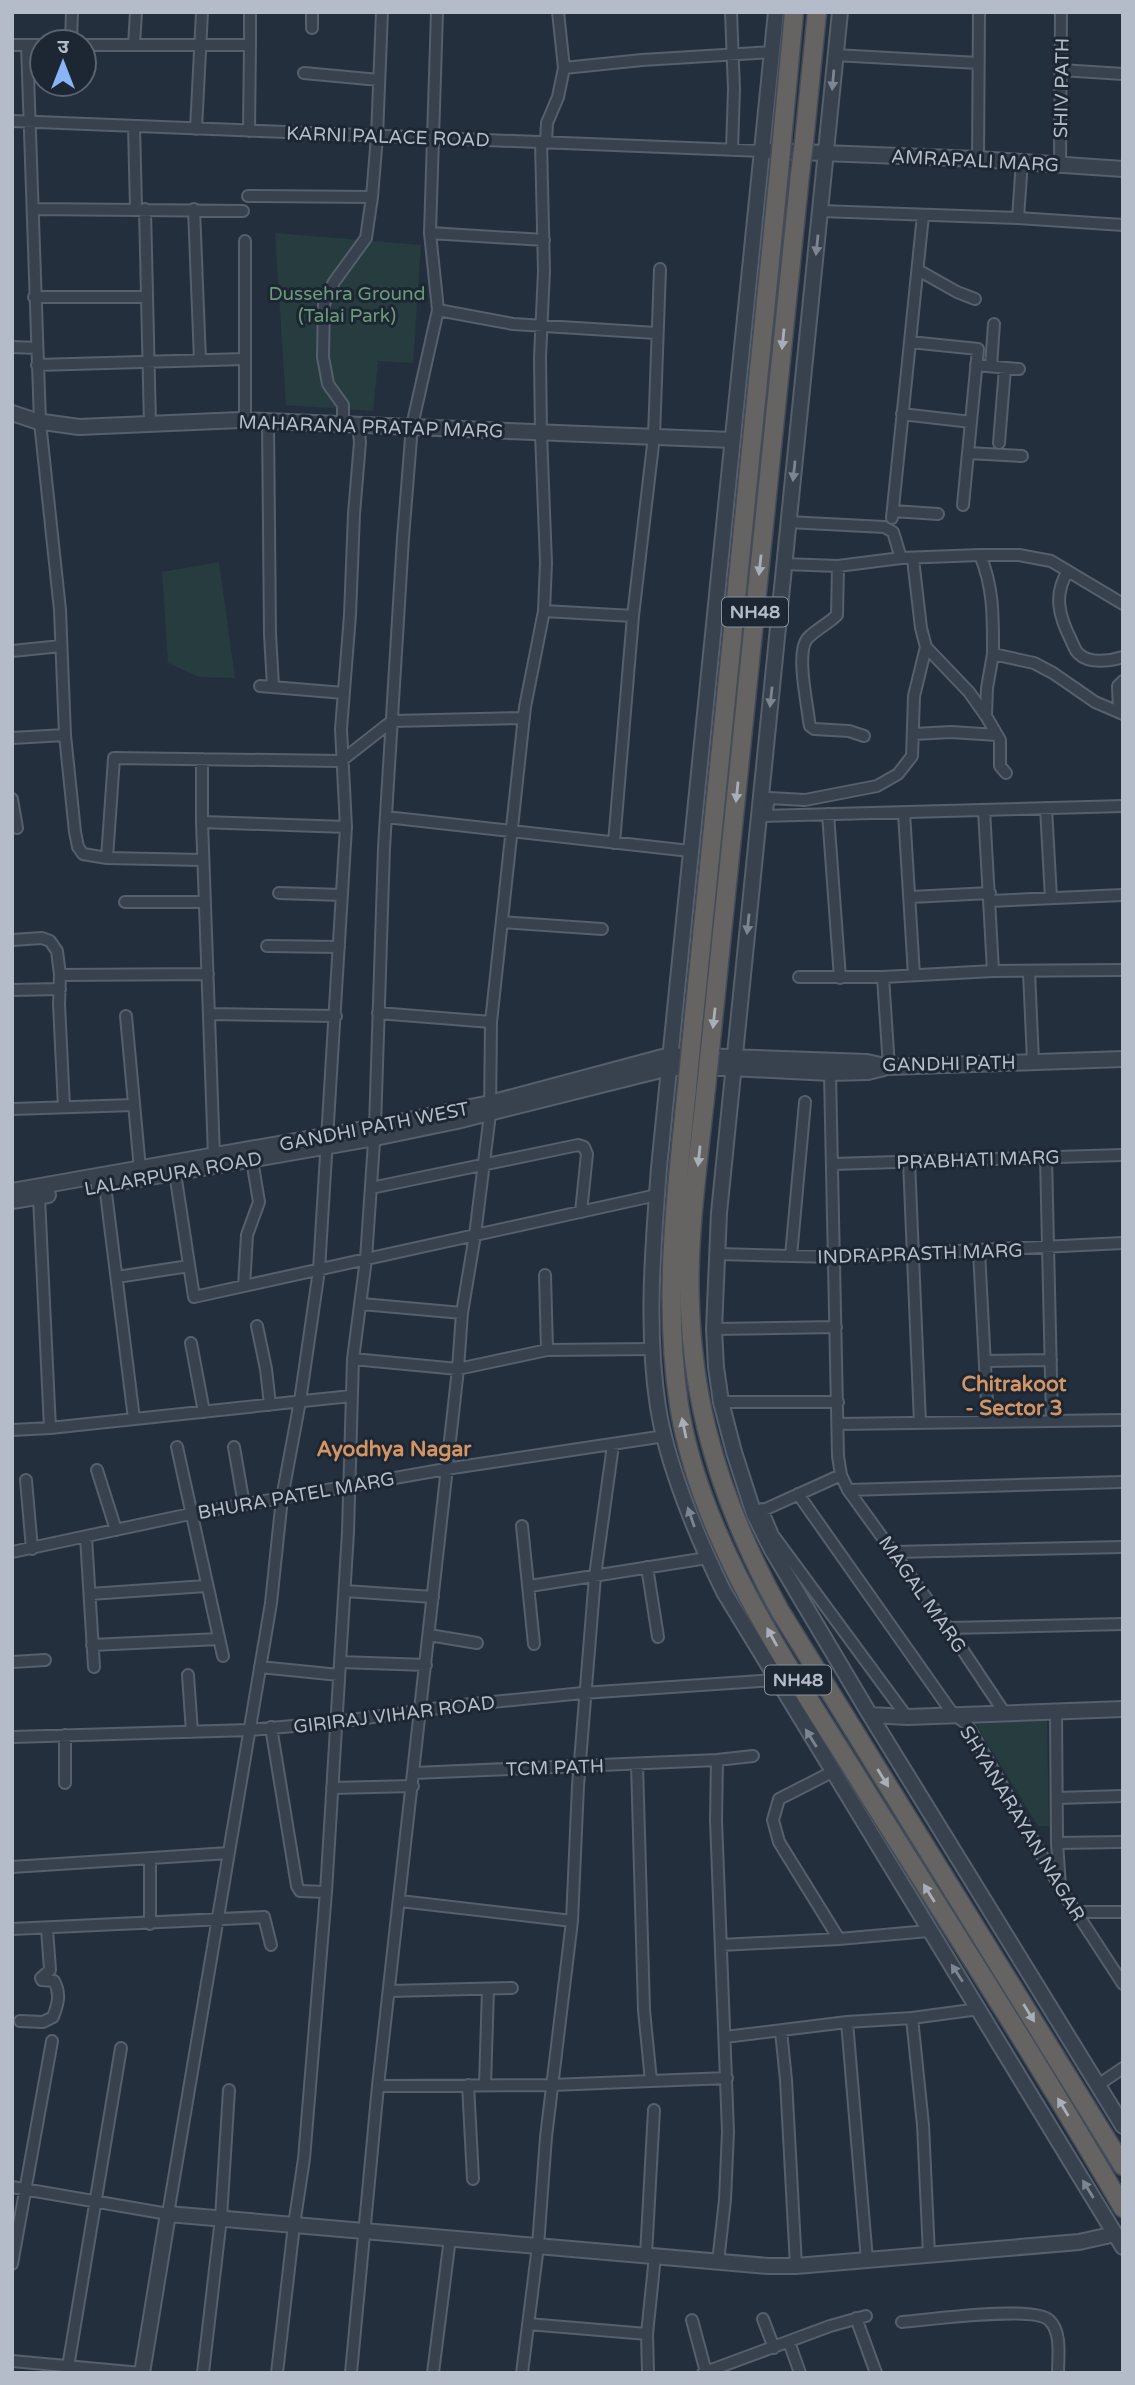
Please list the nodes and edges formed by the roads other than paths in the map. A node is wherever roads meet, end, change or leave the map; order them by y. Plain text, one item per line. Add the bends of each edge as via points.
1 (136, 12) edge
2 (202, 12) edge
3 (250, 12) edge
4 (312, 12) edge
5 (382, 12) edge
6 (437, 12) edge
7 (558, 12) edge
8 (731, 12) edge
9 (776, 12) edge
10 (794, 12) edge
11 (817, 12) edge
12 (839, 12) edge
13 (979, 12) edge
14 (1061, 12) edge
15 (312, 28) dead end
16 (12, 45) edge
17 (27, 45) joint
18 (98, 45) edge
19 (134, 45) junction
20 (250, 45) junction
21 (201, 46) junction
22 (773, 52) junction
23 (733, 55) junction
24 (835, 55) junction
25 (978, 63) junction
26 (564, 68) junction
27 (1061, 69) junction
28 (304, 73) dead end
29 (1123, 74) edge
30 (379, 80) junction
31 (12, 121) edge
32 (29, 121) junction
33 (134, 126) junction
34 (196, 129) junction
35 (249, 131) junction
36 (377, 136) junction
37 (433, 138) junction
38 (544, 142) junction
39 (732, 150) junction
40 (763, 151) junction
41 (826, 152) junction
42 (978, 159) junction
43 (1022, 161) junction
44 (1060, 164) junction
45 (1123, 169) edge
46 (248, 196) dead end
47 (372, 197) junction
48 (33, 209) junction
49 (140, 209) junction
50 (194, 209) junction
51 (243, 211) dead end
52 (820, 211) junction
53 (923, 215) junction
54 (1018, 218) junction
55 (1123, 225) edge
56 (430, 233) junction
57 (544, 240) junction
58 (245, 241) dead end
59 (660, 269) dead end
60 (918, 270) junction
61 (34, 297) junction
62 (147, 297) junction
63 (975, 299) dead end
64 (438, 310) junction
65 (994, 324) dead end
66 (542, 327) junction
67 (656, 333) junction
68 (910, 342) junction
69 (12, 348) edge
70 (37, 348) junction
71 (245, 359) junction
72 (200, 360) junction
73 (149, 362) junction
74 (37, 365) junction
75 (976, 365) junction
76 (991, 366) junction
77 (1005, 368) junction
78 (1018, 369) dead end
79 (12, 414) edge
80 (902, 414) junction
81 (245, 420) junction
82 (268, 421) junction
83 (40, 422) junction
84 (971, 422) junction
85 (351, 424) junction
86 (150, 425) junction
87 (412, 426) junction
88 (541, 433) junction
89 (654, 436) junction
90 (732, 440) junction
91 (999, 443) dead end
92 (968, 453) junction
93 (1022, 456) dead end
94 (963, 505) dead end
95 (938, 514) dead end
96 (788, 522) junction
97 (980, 555) junction
98 (907, 558) junction
99 (783, 564) junction
100 (838, 566) junction
101 (1068, 571) junction
102 (1123, 604) edge
103 (544, 611) junction
104 (633, 616) junction
105 (61, 646) junction
106 (926, 647) junction
107 (12, 651) edge
108 (993, 654) junction
109 (1123, 657) edge
110 (1123, 681) edge
111 (260, 686) dead end
112 (272, 686) junction
113 (344, 693) junction
114 (1121, 713) edge
115 (986, 716) junction
116 (524, 718) junction
117 (392, 721) junction
118 (914, 734) junction
119 (65, 735) junction
120 (997, 735) junction
121 (864, 736) dead end
122 (12, 738) edge
123 (202, 759) junction
124 (341, 761) junction
125 (1006, 773) dead end
126 (12, 799) edge
127 (1123, 806) edge
128 (1046, 808) junction
129 (984, 810) junction
130 (904, 813) junction
131 (828, 814) junction
132 (763, 816) junction
133 (386, 817) junction
134 (202, 822) junction
135 (346, 827) junction
136 (17, 828) dead end
137 (513, 831) junction
138 (614, 843) junction
139 (690, 851) junction
140 (107, 858) junction
141 (203, 860) junction
142 (279, 893) dead end
143 (342, 895) junction
144 (1123, 895) edge
145 (911, 897) junction
146 (990, 897) junction
147 (1051, 898) junction
148 (125, 902) dead end
149 (205, 902) junction
150 (502, 922) junction
151 (602, 929) dead end
152 (12, 940) edge
153 (267, 946) dead end
154 (339, 947) junction
155 (993, 971) junction
156 (1123, 971) edge
157 (1029, 972) junction
158 (208, 974) junction
159 (60, 975) junction
160 (914, 975) junction
161 (799, 977) dead end
162 (883, 977) junction
163 (840, 978) junction
164 (60, 989) junction
165 (12, 990) edge
166 (378, 1013) junction
167 (209, 1014) junction
168 (126, 1016) dead end
169 (335, 1016) junction
170 (491, 1023) junction
171 (1123, 1059) edge
172 (1033, 1061) junction
173 (670, 1062) junction
174 (733, 1063) junction
175 (889, 1067) junction
176 (830, 1073) junction
177 (805, 1102) dead end
178 (134, 1105) junction
179 (65, 1107) junction
180 (12, 1109) edge
181 (490, 1109) junction
182 (375, 1133) junction
183 (326, 1142) junction
184 (1123, 1155) edge
185 (1046, 1157) junction
186 (252, 1160) junction
187 (215, 1161) junction
188 (909, 1161) junction
189 (484, 1164) junction
190 (833, 1164) junction
191 (140, 1169) junction
192 (175, 1173) junction
193 (105, 1185) junction
194 (371, 1188) junction
195 (12, 1191) edge
196 (657, 1195) junction
197 (39, 1196) junction
198 (12, 1201) edge
199 (581, 1212) junction
200 (475, 1236) junction
201 (1123, 1244) edge
202 (1049, 1247) junction
203 (979, 1251) junction
204 (718, 1254) junction
205 (913, 1254) junction
206 (791, 1256) junction
207 (835, 1257) junction
208 (366, 1259) junction
209 (189, 1266) junction
210 (319, 1270) junction
211 (545, 1275) dead end
212 (117, 1277) junction
213 (244, 1286) junction
214 (362, 1304) junction
215 (462, 1313) junction
216 (257, 1326) dead end
217 (836, 1327) junction
218 (714, 1329) junction
219 (191, 1343) dead end
220 (652, 1349) junction
221 (547, 1350) junction
222 (353, 1359) junction
223 (1051, 1360) junction
224 (985, 1361) junction
225 (458, 1369) junction
226 (351, 1396) junction
227 (300, 1401) junction
228 (721, 1402) junction
229 (838, 1402) junction
230 (270, 1405) junction
231 (204, 1412) junction
232 (134, 1419) junction
233 (1123, 1420) edge
234 (1052, 1421) junction
235 (988, 1422) junction
236 (920, 1423) junction
237 (838, 1424) junction
238 (50, 1428) junction
239 (12, 1430) edge
240 (665, 1436) junction
241 (613, 1445) junction
242 (177, 1447) dead end
243 (234, 1447) dead end
244 (446, 1469) junction
245 (97, 1470) dead end
246 (841, 1475) junction
247 (26, 1480) dead end
248 (1123, 1482) edge
249 (350, 1486) junction
250 (848, 1490) junction
251 (798, 1494) junction
252 (282, 1498) junction
253 (244, 1505) junction
254 (758, 1512) junction
255 (190, 1514) junction
256 (522, 1526) dead end
257 (117, 1530) junction
258 (86, 1537) junction
259 (1123, 1547) edge
260 (32, 1549) junction
261 (12, 1552) edge
262 (893, 1552) junction
263 (707, 1558) junction
264 (647, 1567) junction
265 (595, 1576) junction
266 (205, 1586) junction
267 (530, 1586) junction
268 (345, 1591) junction
269 (90, 1594) junction
270 (433, 1597) junction
271 (1123, 1625) edge
272 (948, 1628) junction
273 (429, 1635) junction
274 (658, 1637) dead end
275 (219, 1639) junction
276 (477, 1643) dead end
277 (534, 1644) dead end
278 (92, 1645) junction
279 (223, 1656) dead end
280 (45, 1660) dead end
281 (12, 1662) edge
282 (340, 1662) junction
283 (426, 1665) junction
284 (94, 1667) dead end
285 (260, 1667) junction
286 (188, 1675) dead end
287 (339, 1675) junction
288 (775, 1680) junction
289 (587, 1693) junction
290 (1123, 1709) edge
291 (421, 1711) junction
292 (1056, 1711) junction
293 (1004, 1713) junction
294 (953, 1714) junction
295 (870, 1715) junction
296 (907, 1717) junction
297 (336, 1722) junction
298 (271, 1727) junction
299 (250, 1730) junction
300 (192, 1732) junction
301 (65, 1735) junction
302 (12, 1737) edge
303 (753, 1756) dead end
304 (717, 1760) junction
305 (637, 1764) junction
306 (579, 1766) junction
307 (832, 1772) junction
308 (414, 1773) junction
309 (65, 1783) dead end
310 (413, 1786) junction
311 (332, 1788) junction
312 (1123, 1796) edge
313 (1057, 1798) junction
314 (1123, 1842) edge
315 (1057, 1843) junction
316 (229, 1853) junction
317 (150, 1858) junction
318 (12, 1867) edge
319 (1060, 1889) junction
320 (326, 1892) junction
321 (400, 1901) junction
322 (1077, 1912) junction
323 (1123, 1912) edge
324 (218, 1920) junction
325 (572, 1922) junction
326 (150, 1924) junction
327 (47, 1928) junction
328 (12, 1929) edge
329 (928, 1931) junction
330 (839, 1939) junction
331 (271, 1945) dead end
332 (721, 1945) junction
333 (1123, 1984) edge
334 (512, 1988) dead end
335 (488, 1989) junction
336 (389, 1991) junction
337 (979, 2009) junction
338 (912, 2018) junction
339 (20, 2021) dead end
340 (847, 2022) junction
341 (781, 2031) junction
342 (725, 2037) junction
343 (52, 2041) dead end
344 (121, 2048) dead end
345 (1123, 2068) edge
346 (727, 2078) junction
347 (651, 2081) junction
348 (468, 2085) junction
349 (485, 2085) junction
350 (552, 2085) junction
351 (1098, 2085) junction
352 (378, 2086) junction
353 (229, 2090) dead end
354 (654, 2110) dead end
355 (1123, 2126) edge
356 (1123, 2166) edge
357 (473, 2179) dead end
358 (12, 2187) edge
359 (26, 2189) junction
360 (96, 2201) junction
361 (1123, 2207) edge
362 (168, 2214) junction
363 (221, 2218) junction
364 (294, 2225) junction
365 (365, 2231) junction
366 (450, 2238) junction
367 (1119, 2240) edge
368 (538, 2246) junction
369 (929, 2254) junction
370 (651, 2256) junction
371 (867, 2260) junction
372 (718, 2262) junction
373 (12, 2264) edge
374 (796, 2266) junction
375 (763, 2319) dead end
376 (692, 2320) dead end
377 (902, 2322) dead end
378 (528, 2324) junction
379 (647, 2334) junction
380 (789, 2342) junction
381 (774, 2348) junction
382 (12, 2361) edge
383 (738, 2361) junction
384 (67, 2369) edge
385 (704, 2372) edge
386 (141, 2373) edge
387 (203, 2373) edge
388 (277, 2373) edge
389 (351, 2373) edge
390 (433, 2373) edge
391 (522, 2373) edge
392 (648, 2373) edge
393 (742, 2373) edge
394 (800, 2373) edge
395 (876, 2373) edge
396 (1058, 2373) edge

1 - 19 street
2 - 21 street
3 - 20 street
4 - 15 street
5 - 30 street
6 - 37 street
7 - 26 street
8 - 23 street
9 - 22 street
361 -> 10 highway, NH48, bridge via 782,1654 726,1549 700,1485 679,1405 672,1316 673,1225
11 -> 356 highway, NH48, bridge via 691,1235 692,1338 701,1406 715,1466 738,1527 780,1611
12 - 24 street
13 - 25 street
14 - 27 street, SHIV PATH
16 - 17 street
17 - 32 street
18 - 19 street
19 - 21 street
20 - 21 street
20 - 35 street
21 - 34 street
22 - 23 street
22 - 40 street
23 - 26 street
23 - 39 street
24 - 25 street
24 -> 41 street
25 - 42 street
26 - 38 street
27 - 29 street
27 - 44 street, SHIV PATH
28 - 30 street
30 - 36 street
31 - 32 street, KARNI PALACE ROAD
32 - 33 street, KARNI PALACE ROAD
32 - 48 street
33 - 34 street, KARNI PALACE ROAD
33 - 49 street
34 - 35 street, KARNI PALACE ROAD
35 - 36 street, KARNI PALACE ROAD
36 - 37 street, KARNI PALACE ROAD
36 - 47 street
37 - 38 street, KARNI PALACE ROAD
37 - 56 street
38 - 39 street, KARNI PALACE ROAD
38 - 57 street
39 - 40 street, KARNI PALACE ROAD
40 - 41 street, AMRAPALI MARG
40 - 90 street
41 - 42 street, AMRAPALI MARG
41 - 52 street
42 - 43 street, AMRAPALI MARG
43 - 44 street, AMRAPALI MARG
43 - 54 street
44 - 45 street, AMRAPALI MARG
46 - 47 street
47 - 85 street via 366,238 324,304 323,357 328,384
48 - 49 street
48 - 61 street
49 - 50 street
49 - 62 street
50 - 51 street
50 - 72 street
52 - 53 street
52 -> 96 street
53 - 54 street
53 - 60 street
54 - 55 street
56 - 57 street
56 - 64 street
57 - 66 street
58 - 71 street
59 - 67 street
60 - 63 street
60 - 68 street
61 - 62 street
61 - 70 street
62 - 73 street
64 - 66 street
64 - 87 street
65 - 76 street
66 - 67 street
66 - 88 street
67 - 89 street
68 - 75 street via 978,349
68 - 80 street
69 - 70 street
70 - 74 street
71 - 72 street
71 - 81 street
72 - 73 street
73 - 74 street
73 - 86 street
74 - 83 street
75 - 76 street
75 - 84 street
76 - 77 street
77 - 78 street
77 - 91 street
79 - 83 street, MAHARANA PRATAP MARG
80 - 84 street
80 - 95 street via 892,515
81 - 82 street, MAHARANA PRATAP MARG
81 - 86 street, MAHARANA PRATAP MARG
82 - 85 street, MAHARANA PRATAP MARG
82 - 112 street
83 - 86 street, MAHARANA PRATAP MARG via 79,427
83 - 105 street
84 - 92 street
85 - 87 street, MAHARANA PRATAP MARG
85 - 113 street via 360,442
87 - 88 street, MAHARANA PRATAP MARG
87 - 117 street
88 - 89 street, MAHARANA PRATAP MARG
88 - 103 street
89 - 90 street, MAHARANA PRATAP MARG
89 - 104 street
90 - 139 street
92 - 93 street
92 - 94 street
96 - 98 street via 884,527 893,532
96 - 99 street
97 - 98 street
97 - 101 street via 1038,557
97 - 108 street via 992,591
98 - 100 street
98 - 106 street
99 - 100 street
99 -> 132 street
100 - 121 street via 837,615 803,647 808,721 814,729
101 - 102 street
101 - 109 street via 1058,596 1063,626 1078,654 1100,661
103 - 104 street
103 - 116 street
104 - 138 street
105 - 107 street
105 - 119 street
106 - 115 street
106 - 118 street via 914,696
108 - 114 street via 1034,663
108 - 115 street
110 - 114 street via 1118,686
111 - 112 street
112 - 113 street
113 - 124 street
115 - 120 street
116 - 117 street
116 - 137 street
117 - 124 street
117 - 133 street
118 - 120 street
118 - 132 street via 912,756 898,774 877,786 805,800 769,798
119 - 122 street
119 - 140 street via 78,847 83,854
120 - 125 street via 1000,766
123 - 124 street
123 - 134 street
123 - 140 street via 114,758
124 - 135 street
126 - 136 street
127 - 128 street
128 - 129 street
128 - 147 street
129 - 130 street
129 - 146 street
130 - 131 street
130 - 145 street
131 - 132 street
131 - 163 street
132 -> 174 street
133 - 137 street
133 - 166 street
134 - 135 street
134 - 141 street
135 - 143 street
137 - 138 street
137 - 150 street
138 - 139 street
139 - 173 street
140 - 141 street
141 - 149 street
142 - 143 street
143 - 154 street
144 - 147 street
145 - 146 street
145 - 160 street
146 - 147 street
146 - 155 street
148 - 149 street
149 - 158 street
150 - 151 street
150 - 170 street
152 - 159 street via 50,941 57,951
153 - 154 street
154 - 169 street
155 - 157 street
155 - 160 street
156 - 157 street
157 - 172 street
158 - 159 street
158 - 167 street
159 - 164 street
160 - 162 street
161 - 163 street
162 - 163 street
162 - 175 street
164 - 165 street
164 - 179 street
166 - 170 street
166 - 182 street
167 - 169 street
167 - 187 street
168 - 178 street
169 - 183 street
170 - 181 street
171 - 172 street, GANDHI PATH
172 - 175 street, GANDHI PATH
173 - 174 street
173 - 181 street
173 - 196 street
174 - 175 street, GANDHI PATH via 867,1062
174 - 176 street
174 - 204 street
175 - 176 street
176 - 190 street
177 - 206 street
178 - 179 street
178 - 191 street
179 - 180 street
181 - 182 street, GANDHI PATH WEST
181 - 182 street via 457,1121
181 - 189 street
182 - 183 street, GANDHI PATH WEST
182 - 194 street
183 - 186 street, LALARPURA ROAD
183 - 187 street, GANDHI PATH WEST
183 - 210 street
184 - 185 street, PRABHATI MARG
185 - 188 street, PRABHATI MARG
185 - 202 street
186 - 187 street, LALARPURA ROAD
186 - 213 street via 259,1202 247,1235
187 - 191 street, GANDHI PATH WEST
187 - 192 street, LALARPURA ROAD
188 - 190 street, PRABHATI MARG
188 - 205 street
189 - 194 street
189 - 199 street via 583,1147 587,1154
189 - 200 street
190 - 207 street
191 - 195 street, GANDHI PATH WEST
192 - 193 street, LALARPURA ROAD
192 - 209 street
193 - 197 street, LALARPURA ROAD
193 - 212 street
194 - 208 street
196 - 199 street
196 - 220 street
197 - 198 street, LALARPURA ROAD
197 - 238 street
199 - 200 street
200 - 208 street
200 - 215 street
201 - 202 street, INDRAPRASTH MARG
202 - 203 street, INDRAPRASTH MARG
202 - 223 street
203 - 205 street, INDRAPRASTH MARG
203 - 224 street
204 - 206 street, INDRAPRASTH MARG
204 - 218 street
205 - 207 street, INDRAPRASTH MARG
205 - 236 street
206 - 207 street, INDRAPRASTH MARG
207 - 217 street
208 - 210 street
208 - 214 street
209 - 212 street
209 - 213 street via 194,1297
210 - 213 street
210 - 227 street
211 - 221 street
212 - 232 street
214 - 215 street
214 - 222 street
215 - 225 street
216 - 230 street
217 - 218 street
217 - 229 street
218 - 228 street
219 - 231 street
220 - 221 street
220 - 240 street
221 - 225 street
222 - 225 street
222 - 226 street
223 - 224 street
223 - 234 street
224 - 235 street
225 - 244 street
226 - 227 street
226 - 249 street
227 - 230 street
227 - 252 street
228 - 229 street
228 - 254 street via 734,1452
229 - 237 street
230 - 231 street
231 - 232 street
232 - 238 street
233 - 234 street
234 - 235 street
235 - 236 street
236 - 237 street
237 - 246 street
238 - 239 street
240 - 241 street, BHURA PATEL MARG
263 -> 240 street
241 - 244 street, BHURA PATEL MARG
241 - 265 street
242 - 255 street
243 - 253 street
244 - 249 street, BHURA PATEL MARG
244 - 270 street
245 - 257 street
246 - 250 street, MAGAL MARG
246 - 251 street
247 - 260 street
248 - 250 street
249 - 252 street, BHURA PATEL MARG
249 - 268 street
250 - 262 street, MAGAL MARG
251 - 254 street
251 - 294 street, SHYANARAYAN NAGAR
252 - 253 street, BHURA PATEL MARG
252 - 285 street
253 - 255 street, BHURA PATEL MARG
254 - 295 street via 789,1580
254 - 296 street
255 - 257 street, BHURA PATEL MARG
255 - 266 street
256 - 267 street
257 - 258 street, BHURA PATEL MARG
258 - 260 street, BHURA PATEL MARG
258 - 269 street
259 - 262 street
260 - 261 street, BHURA PATEL MARG
262 - 272 street, MAGAL MARG
263 - 264 street
263 - 288 street
264 - 265 street
264 - 274 street
265 - 267 street
265 - 289 street
266 - 269 street
266 - 275 street
267 - 277 street
268 - 270 street
268 - 282 street
269 - 278 street
270 - 273 street
271 - 272 street
272 - 293 street, MAGAL MARG
273 - 276 street
273 - 283 street
275 - 278 street
275 - 279 street
278 - 284 street
280 - 281 street
282 - 283 street
282 - 287 street
283 - 291 street
285 - 287 street
285 - 299 street
286 - 300 street
287 - 297 street
288 - 289 street, GIRIRAJ VIHAR ROAD
307 -> 288 street
289 - 291 street, GIRIRAJ VIHAR ROAD
289 - 306 street
290 - 292 street
291 - 297 street, GIRIRAJ VIHAR ROAD
291 - 308 street
292 - 293 street
292 - 313 street
293 - 294 street
294 - 296 street
294 - 319 street, SHYANARAYAN NAGAR via 967,1724
295 - 296 street
295 - 351 street
297 - 298 street, GIRIRAJ VIHAR ROAD
297 - 311 street
298 - 299 street, GIRIRAJ VIHAR ROAD
298 - 320 street via 297,1886 300,1891
299 - 300 street, GIRIRAJ VIHAR ROAD
299 - 316 street
300 - 301 street, GIRIRAJ VIHAR ROAD
301 - 302 street, GIRIRAJ VIHAR ROAD
301 - 309 street
303 - 304 street, TCM PATH
304 - 305 street, TCM PATH
304 - 332 street
305 - 306 street, TCM PATH
305 - 347 street
306 - 308 street, TCM PATH
306 - 325 street
307 - 329 street
307 - 330 street via 779,1799 773,1820 779,1842
308 - 310 street
310 - 311 street
310 - 321 street
311 - 320 street
312 - 313 street
313 - 315 street
314 - 315 street
315 - 319 street
316 - 317 street
316 - 324 street
317 - 318 street
317 - 326 street
319 - 322 street, SHYANARAYAN NAGAR
320 - 364 street via 304,2159
321 - 325 street
321 - 336 street
322 - 323 street
322 - 333 street, SHYANARAYAN NAGAR
324 - 326 street
324 - 331 street via 264,1917
324 - 362 street
325 - 350 street
326 - 327 street
327 - 328 street
327 - 339 street via 50,1970 41,1978 54,1981 59,2003 53,2017 43,2022
329 - 330 street
337 -> 329 street
330 - 332 street
332 - 342 street
334 - 335 street
335 - 336 street
335 - 349 street
336 - 352 street
337 - 338 street
367 -> 337 street
338 - 340 street
338 - 369 street
340 - 341 street
340 - 371 street
341 - 342 street
341 - 374 street
342 - 346 street
343 - 359 street
344 - 360 street
345 - 351 street
346 - 347 street
346 - 372 street via 727,2165
347 - 350 street
348 - 349 street
348 - 352 street
348 - 357 street
349 - 350 street
350 - 368 street
351 - 355 street
352 - 365 street
353 - 363 street
354 - 370 street
358 - 359 street
359 - 360 street
359 - 373 street
360 - 362 street
360 - 384 street
362 - 363 street
362 - 386 street
363 - 364 street
363 - 387 street
364 - 365 street
364 - 388 street
365 - 366 street
365 - 389 street
366 - 368 street
366 - 390 street
367 - 369 street
368 - 370 street
368 - 378 street
369 - 371 street
370 - 372 street
370 - 379 street
371 - 374 street
372 - 374 street
375 - 381 street
376 - 385 street
377 - 396 street via 1040,2315 1050,2321 1058,2336
378 - 379 street
378 - 391 street
379 - 392 street
380 - 381 street
380 - 394 street
380 - 395 street via 861,2317
381 - 383 street
382 - 384 street
383 - 385 street
383 - 393 street
384 - 386 street

